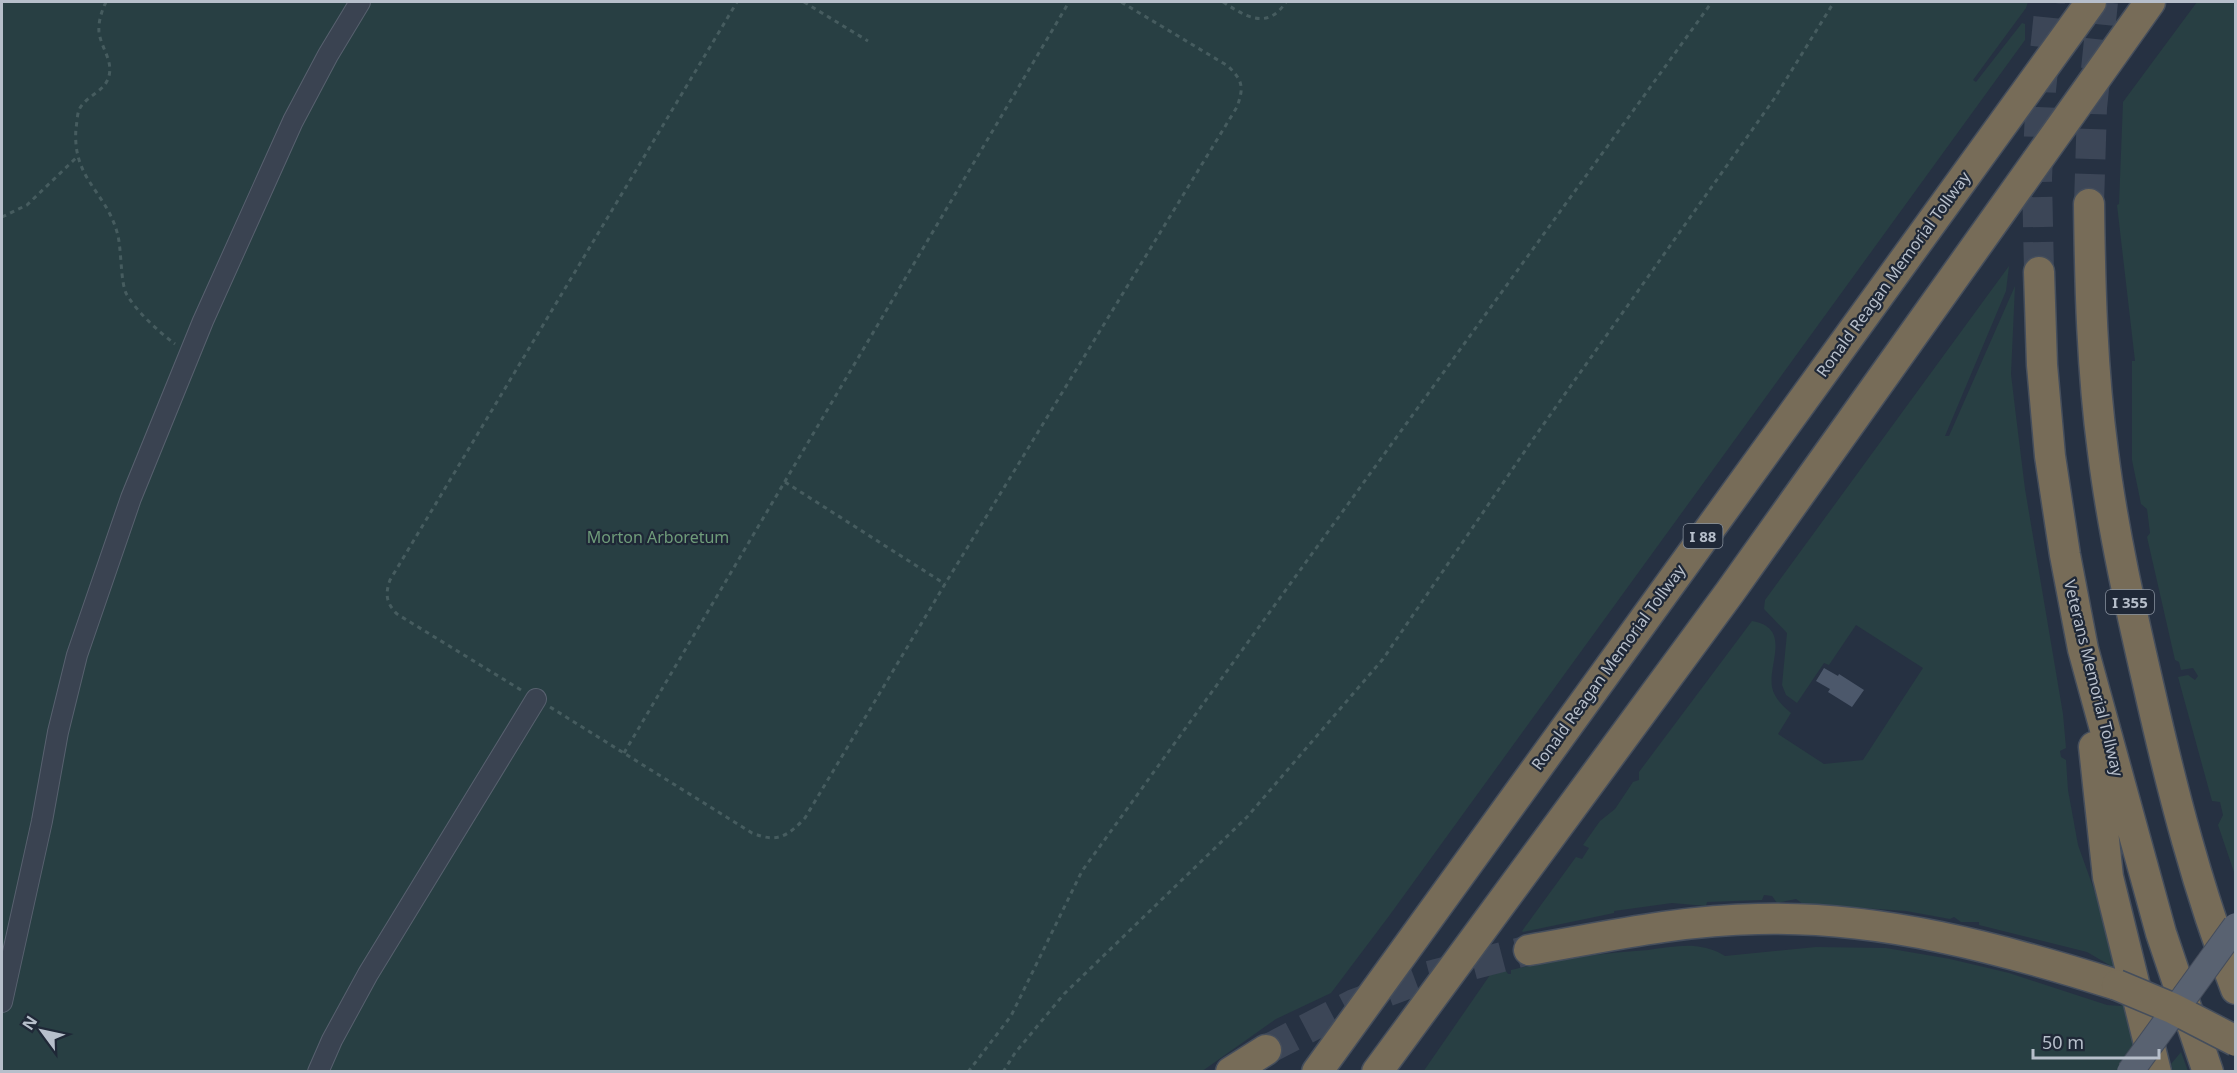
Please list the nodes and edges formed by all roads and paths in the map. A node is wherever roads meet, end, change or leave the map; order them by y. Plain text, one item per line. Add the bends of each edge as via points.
1 (106, 2) edge
2 (360, 2) edge
3 (737, 2) edge
4 (804, 2) edge
5 (1069, 2) edge
6 (1121, 2) edge
7 (1223, 2) edge
8 (1286, 2) edge
9 (1712, 2) edge
10 (1834, 2) edge
11 (2091, 2) edge
12 (2150, 2) edge
13 (868, 41) dead end
14 (77, 157) junction
15 (2089, 204) tunnel mouth
16 (2, 217) edge
17 (2039, 272) tunnel mouth
18 (189, 354) junction
19 (785, 482) junction
20 (945, 584) junction
21 (2083, 649) junction
22 (536, 699) junction
23 (624, 753) junction
24 (2235, 926) edge
25 (1529, 950) tunnel mouth
26 (2235, 989) edge
27 (2, 1002) edge
28 (2233, 1039) edge
29 (1266, 1050) tunnel mouth
30 (318, 1071) edge
31 (968, 1071) edge
32 (1003, 1071) edge
33 (1231, 1071) edge
34 (1317, 1071) edge
35 (1377, 1071) edge
36 (2130, 1071) edge
37 (2156, 1071) edge
38 (2208, 1071) edge

1 - 14 path via 99,32 109,61 109,76 79,110
2 - 18 lane via 293,121
3 - 22 path via 387,590 390,607 398,614
4 - 13 path
5 - 19 path
6 - 20 path via 1228,66 1237,75 1242,92 1237,107
7 - 8 path via 1257,19 1276,13
9 - 31 path via 1082,871 1011,1016
10 - 32 path via 1774,99 1383,659 1247,817 1064,994
11 - 34 highway, Ronald Reagan Memorial Tollway / I 88
12 - 35 highway via 1730,592
14 - 16 path via 27,205
14 - 18 path via 117,232 126,293 141,312
15 - 26 highway, I 355 via 2094,362 2116,536 2170,784
17 - 21 highway, Veterans Memorial Tollway via 2050,456
18 - 27 lane via 131,498 77,655
19 - 20 path
19 - 23 path
20 - 23 path via 805,818 781,838 767,839 752,833
21 - 37 highway via 2108,877
21 - 38 highway, Veterans Memorial Tollway via 2161,933
22 - 23 path
22 - 30 lane via 368,974
24 - 36 main road, bridge
25 - 28 highway, bridge via 1676,926 1755,919 1873,924 2050,963 2117,985
29 - 33 highway

